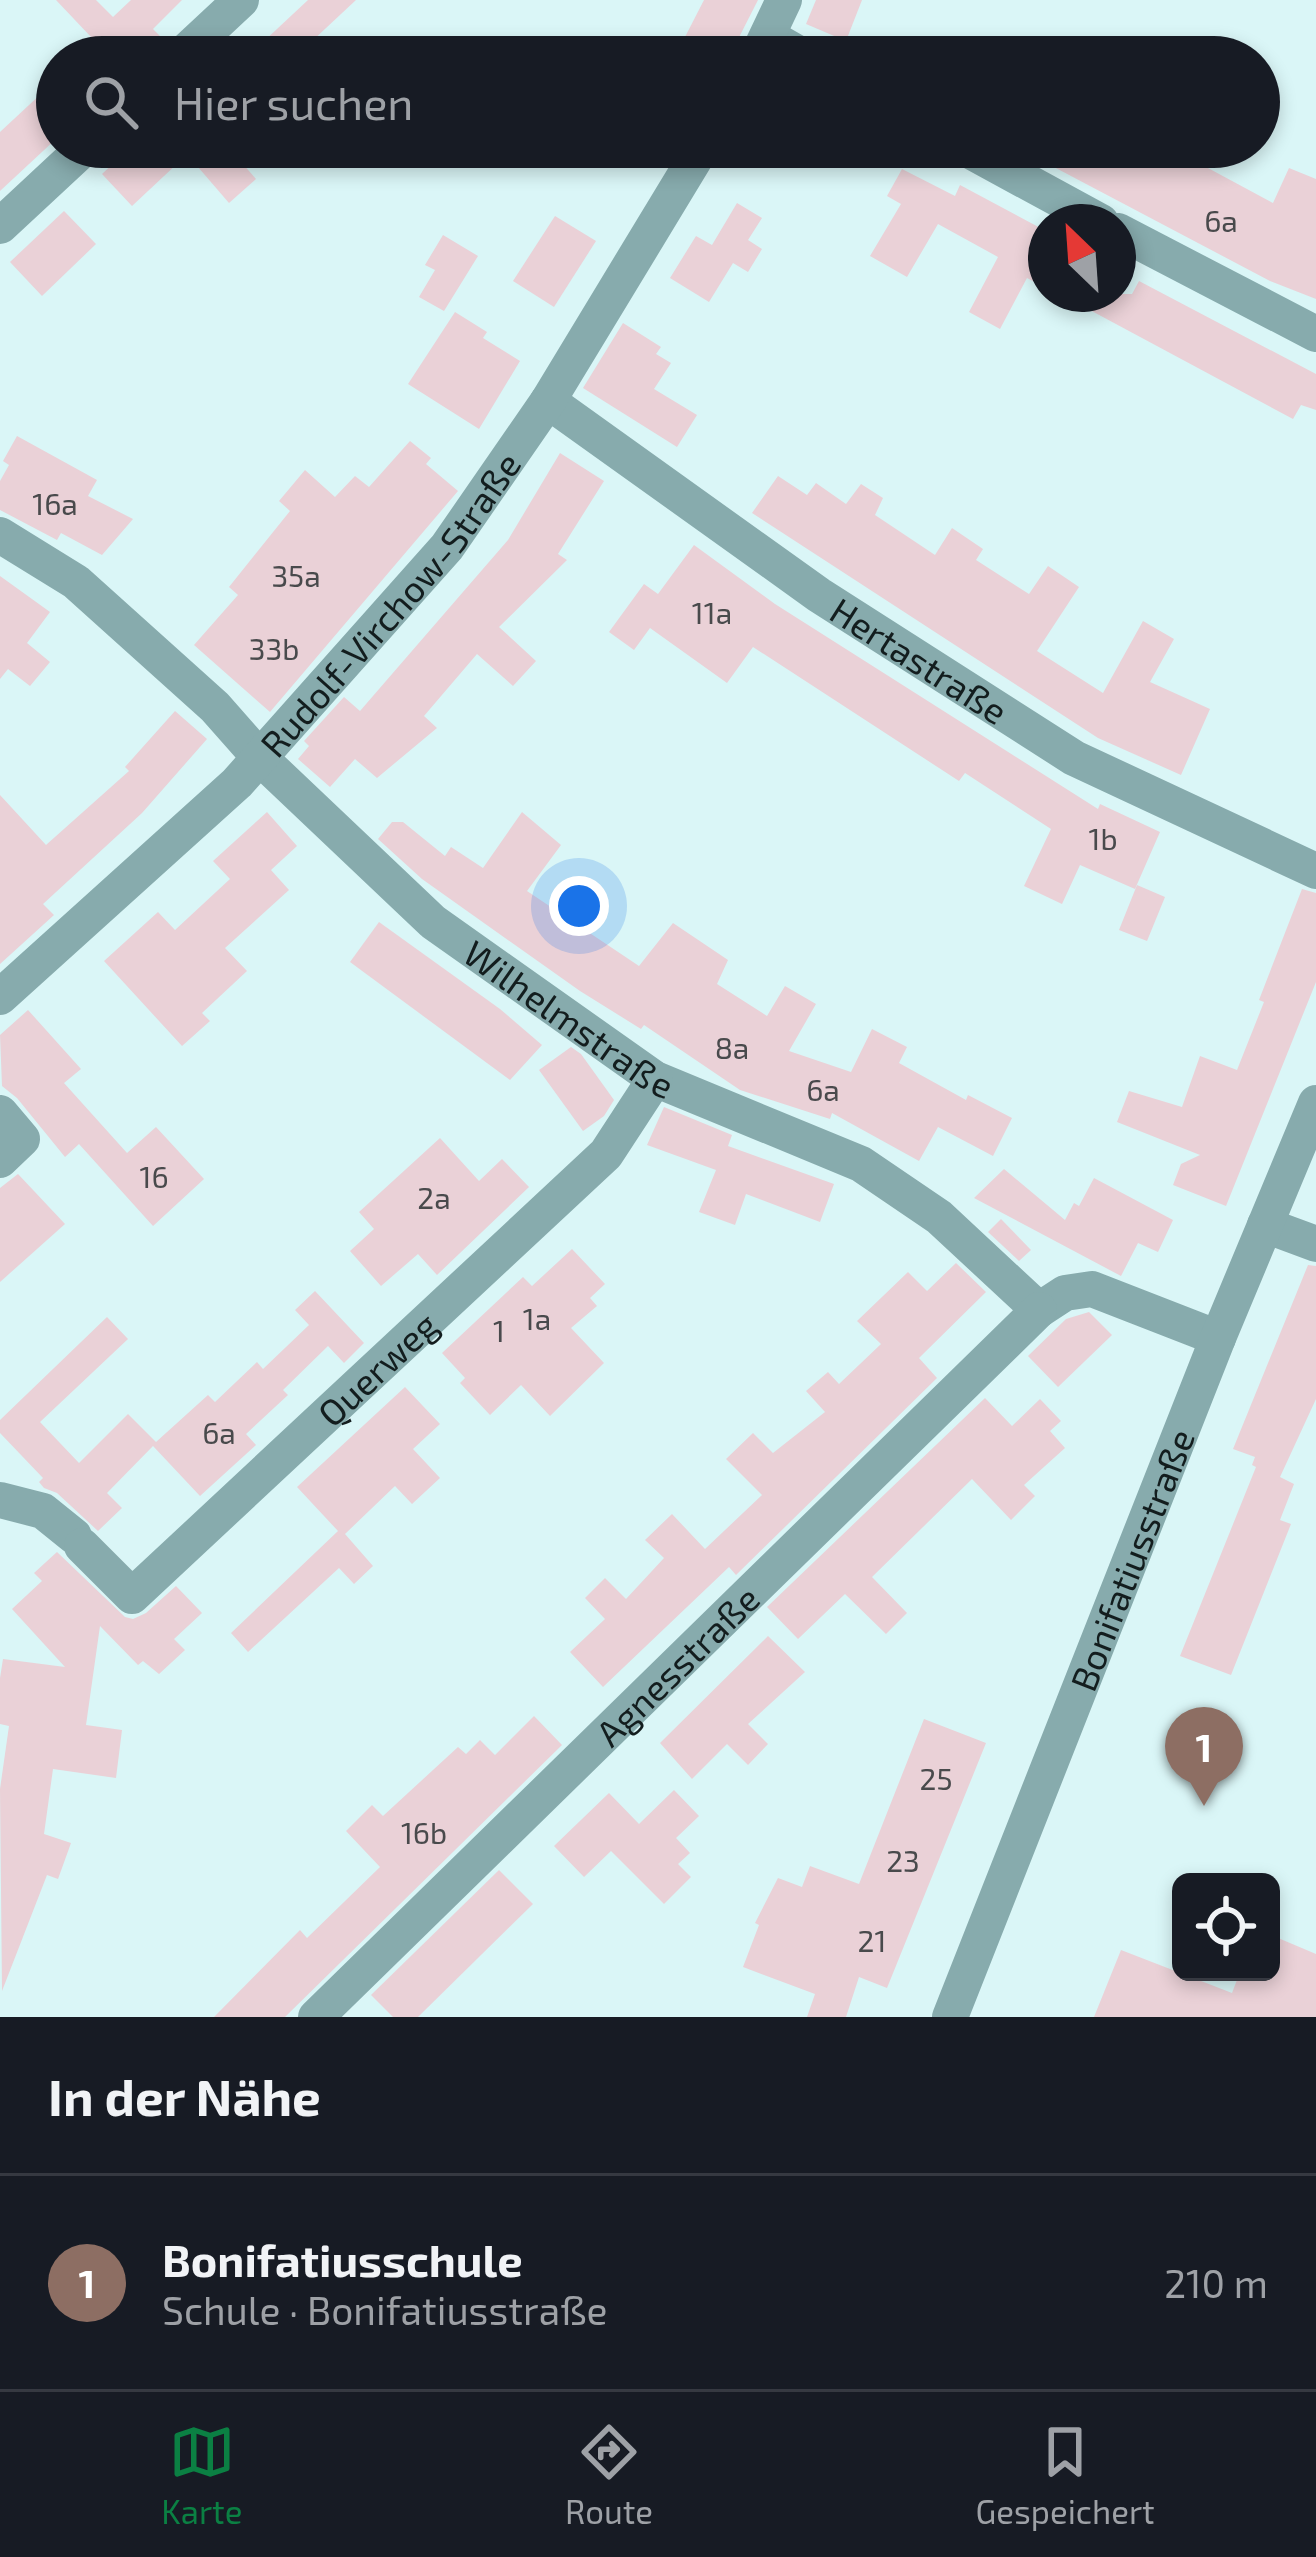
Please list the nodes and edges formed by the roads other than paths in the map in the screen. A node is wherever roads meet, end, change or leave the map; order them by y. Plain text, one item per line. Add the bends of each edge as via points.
1 (241, 0) edge
2 (784, 0) edge
3 (202, 36) edge
4 (768, 36) edge
5 (62, 168) edge
6 (689, 168) edge
7 (1002, 168) edge
8 (1068, 204) edge
9 (0, 226) edge
10 (1136, 240) edge
11 (1316, 334) edge
12 (548, 401) junction
13 (0, 535) edge
14 (260, 758) junction
15 (1316, 872) edge
16 (0, 997) edge
17 (655, 1079) junction
18 (1316, 1103) edge
19 (0, 1113) edge
20 (0, 1160) edge
21 (1265, 1225) junction
22 (1316, 1244) edge
23 (1039, 1310) junction
24 (1218, 1338) junction
25 (0, 1500) edge
26 (316, 2017) edge
27 (950, 2017) edge

1 - 3 street
2 - 4 street
5 - 9 street
6 - 12 street, Rudolf-Virchow-Straße
7 - 8 street
10 - 11 street
12 - 14 street, Rudolf-Virchow-Straße via 447,547
12 - 15 street, Hertastraße via 819,595 1074,758
13 - 14 street, Wilhelmstraße via 76,582
14 - 16 street, Rudolf-Virchow-Straße
14 - 17 street, Wilhelmstraße via 433,922
17 - 23 street, Wilhelmstraße via 861,1164 939,1217
17 - 25 street, Querweg via 606,1154 132,1596 43,1511
18 - 21 street, Bonifatiusstraße
19 - 20 street via 22,1139
21 - 22 street
21 - 24 street, Bonifatiusstraße
23 - 24 street via 1092,1288
23 - 26 street, Agnesstraße
24 - 27 street, Bonifatiusstraße

